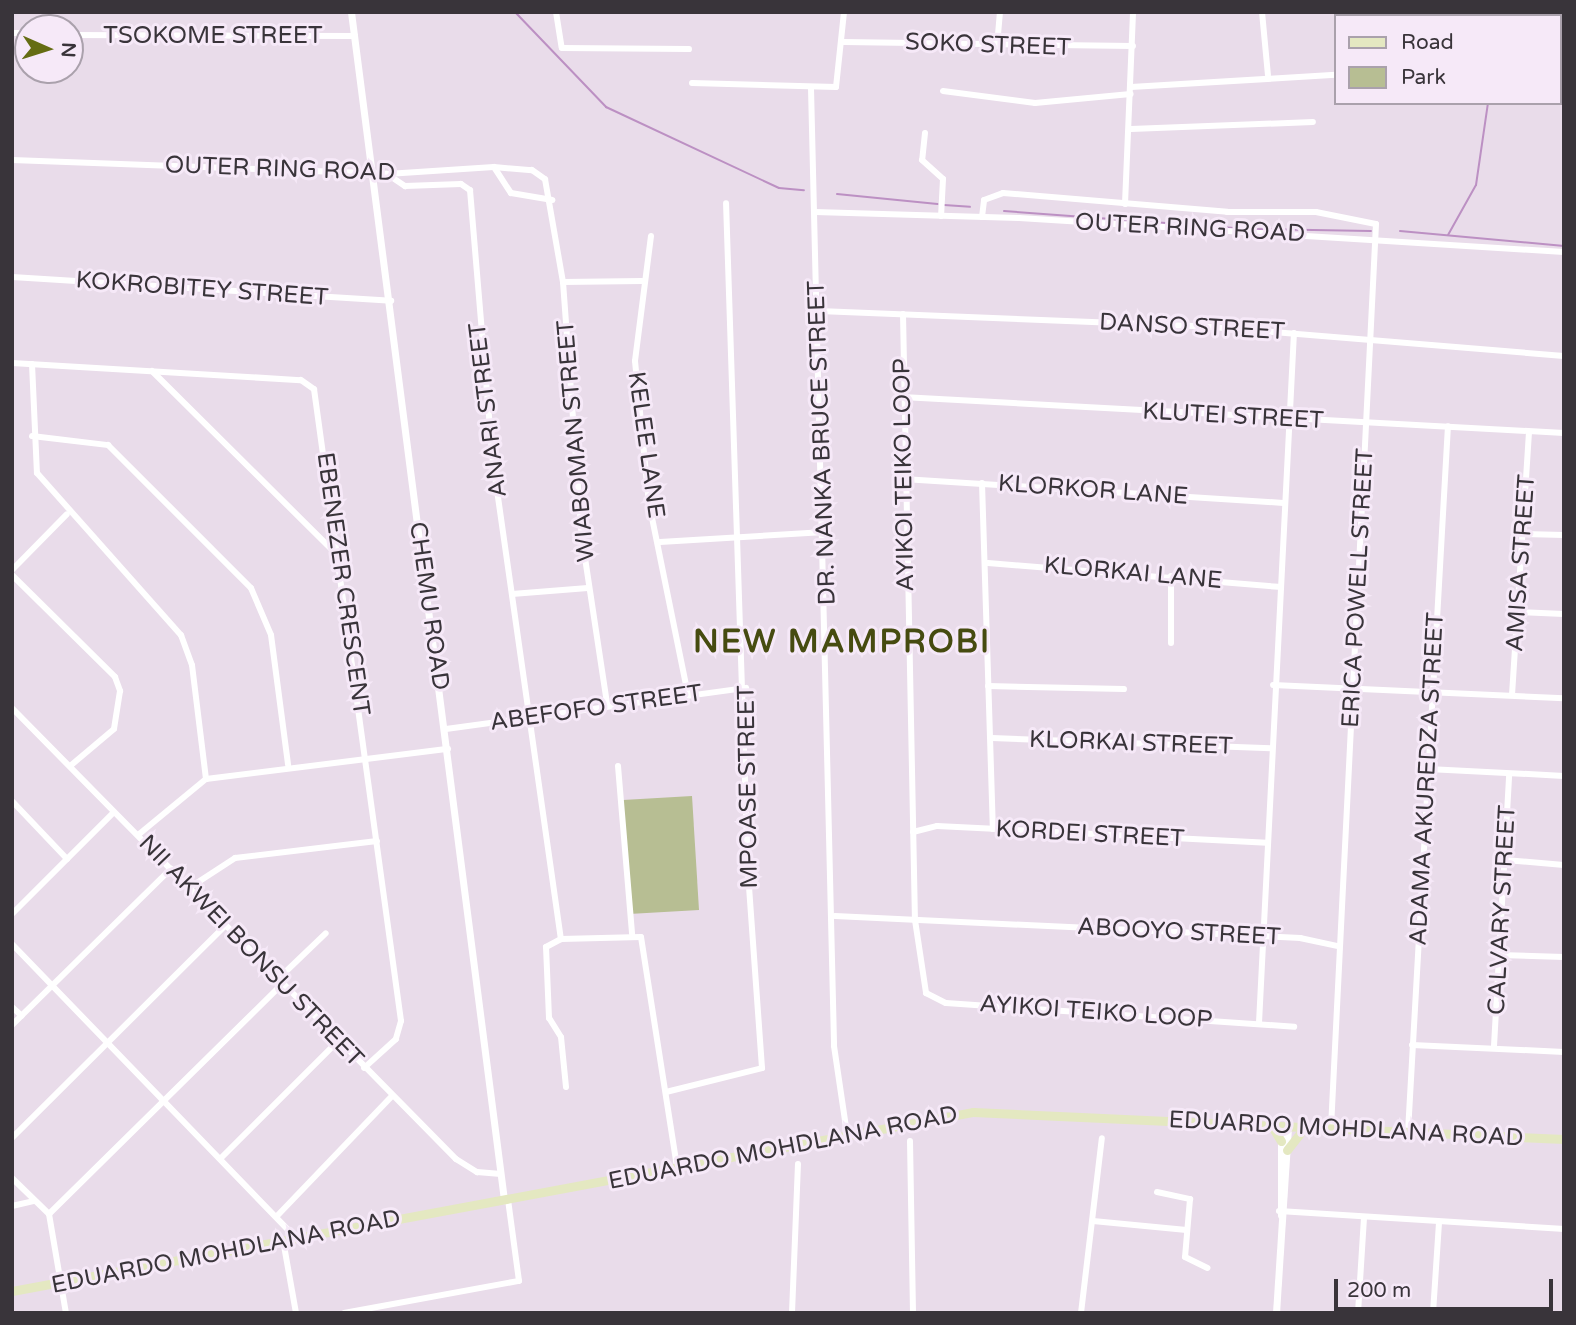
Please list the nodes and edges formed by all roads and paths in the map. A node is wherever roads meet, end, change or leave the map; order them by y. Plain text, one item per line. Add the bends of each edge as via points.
1 (351, 12) edge
2 (556, 12) edge
3 (844, 12) edge
4 (999, 12) edge
5 (1133, 12) edge
6 (1262, 12) edge
7 (84, 35) edge
8 (355, 36) junction
9 (844, 41) junction
10 (997, 46) junction
11 (1133, 46) junction
12 (689, 49) dead end
13 (1268, 75) junction
14 (1334, 75) edge
15 (692, 83) dead end
16 (811, 88) junction
17 (943, 91) dead end
18 (1131, 91) junction
19 (1313, 122) dead end
20 (1130, 129) junction
21 (925, 132) dead end
22 (12, 160) edge
23 (494, 167) junction
24 (374, 172) junction
25 (387, 174) junction
26 (545, 179) joint
27 (552, 200) junction
28 (726, 203) dead end
29 (1125, 204) junction
30 (815, 212) junction
31 (941, 216) junction
32 (982, 217) junction
33 (651, 236) dead end
34 (1378, 240) junction
35 (1564, 252) edge
36 (12, 277) edge
37 (642, 281) junction
38 (563, 282) junction
39 (391, 301) junction
40 (818, 311) junction
41 (903, 314) junction
42 (1294, 333) junction
43 (1370, 341) junction
44 (1564, 356) edge
45 (12, 363) edge
46 (32, 364) junction
47 (152, 371) junction
48 (902, 397) junction
49 (1366, 421) junction
50 (1288, 422) junction
51 (1448, 426) junction
52 (1529, 432) junction
53 (1564, 433) edge
54 (32, 436) junction
55 (903, 480) junction
56 (982, 483) junction
57 (1283, 503) junction
58 (67, 513) junction
59 (825, 532) junction
60 (740, 534) junction
61 (1523, 534) junction
62 (1564, 536) edge
63 (660, 542) junction
64 (338, 555) junction
65 (988, 563) junction
66 (12, 572) edge
67 (1171, 576) junction
68 (1278, 587) junction
69 (588, 588) junction
70 (512, 594) junction
71 (1518, 612) junction
72 (1564, 614) edge
73 (1171, 643) dead end
74 (988, 685) junction
75 (1273, 685) junction
76 (746, 688) junction
77 (1353, 688) junction
78 (1124, 690) dead end
79 (1431, 693) junction
80 (688, 695) junction
81 (1512, 695) junction
82 (1564, 698) edge
83 (607, 704) junction
84 (12, 709) edge
85 (528, 717) junction
86 (446, 729) junction
87 (992, 738) junction
88 (1271, 747) junction
89 (448, 750) junction
90 (368, 756) junction
91 (288, 765) junction
92 (70, 766) junction
93 (618, 766) dead end
94 (1428, 769) junction
95 (1509, 774) junction
96 (1564, 776) edge
97 (205, 779) junction
98 (12, 801) edge
99 (113, 813) junction
100 (993, 830) junction
101 (913, 832) junction
102 (138, 835) junction
103 (377, 841) junction
104 (1267, 843) junction
105 (68, 859) junction
106 (1505, 860) junction
107 (1564, 864) edge
108 (171, 869) junction
109 (189, 888) junction
110 (12, 914) edge
111 (835, 916) junction
112 (915, 920) junction
113 (225, 926) junction
114 (326, 933) dead end
115 (632, 933) junction
116 (1264, 938) junction
117 (561, 939) junction
118 (12, 944) edge
119 (1339, 946) junction
120 (1499, 955) junction
121 (1564, 957) edge
122 (280, 982) junction
123 (52, 984) junction
124 (12, 1007) edge
125 (22, 1016) junction
126 (1259, 1023) junction
127 (12, 1026) edge
128 (1294, 1027) dead end
129 (109, 1041) junction
130 (338, 1041) junction
131 (1412, 1045) junction
132 (1494, 1046) junction
133 (1564, 1052) edge
134 (365, 1068) junction
135 (566, 1087) dead end
136 (666, 1092) junction
137 (392, 1096) junction
138 (166, 1100) junction
139 (1271, 1125) junction
140 (1285, 1126) junction
141 (1306, 1127) junction
142 (1331, 1128) junction
143 (1408, 1132) junction
144 (847, 1134) junction
145 (12, 1138) edge
146 (1102, 1139) dead end
147 (1564, 1139) edge
148 (910, 1141) dead end
149 (1281, 1141) junction
150 (1287, 1150) junction
151 (221, 1157) junction
152 (798, 1164) dead end
153 (677, 1166) junction
154 (501, 1174) junction
155 (12, 1178) edge
156 (1157, 1192) dead end
157 (506, 1200) junction
158 (34, 1201) junction
159 (12, 1206) edge
160 (1281, 1212) junction
161 (49, 1214) junction
162 (277, 1216) junction
163 (1364, 1217) junction
164 (1093, 1221) junction
165 (1439, 1222) junction
166 (1564, 1229) edge
167 (1187, 1230) junction
168 (297, 1238) junction
169 (283, 1240) junction
170 (1208, 1268) dead end
171 (62, 1282) junction
172 (12, 1291) edge
173 (66, 1313) edge
174 (296, 1313) edge
175 (344, 1313) edge
176 (792, 1313) edge
177 (913, 1313) edge
178 (1081, 1313) edge
179 (1276, 1313) edge
180 (1358, 1313) edge
181 (1433, 1313) edge

1 - 8 street, CHEMU ROAD
2 - 12 street via 562,48
3 - 9 street
4 - 10 street
5 - 11 street
6 - 13 street
7 - 8 street, TSOKOME STREET
8 - 24 street, CHEMU ROAD
9 - 10 street, SOKO STREET
9 - 16 street via 840,83
10 - 11 street, SOKO STREET
11 - 18 street
13 - 14 street
13 - 18 street
15 - 16 street
16 - 30 street, DR. NANKA BRUCE STREET
17 - 18 street via 1035,103
18 - 20 street
19 - 20 street
20 - 29 street
21 - 31 street via 922,160 943,178
22 - 24 street, OUTER RING ROAD
23 - 25 street, OUTER RING ROAD
23 - 26 street, OUTER RING ROAD via 532,170
23 - 27 street via 511,193
24 - 25 street, OUTER RING ROAD
24 - 39 street, CHEMU ROAD
25 - 70 street, ANARI STREET via 405,186 461,184 470,190 475,305
26 - 27 street, WIABOMAN STREET
27 - 38 street, WIABOMAN STREET
28 - 60 street, MPOASE STREET
29 - 32 street via 995,194 984,200
29 - 34 street, ERICA POWELL STREET via 1368,218
30 - 31 street, OUTER RING ROAD
30 - 40 street, DR. NANKA BRUCE STREET
31 - 32 street, OUTER RING ROAD
32 - 34 street, OUTER RING ROAD
33 - 37 street, KELEE LANE
34 - 35 street, OUTER RING ROAD
34 - 43 street, ERICA POWELL STREET
36 - 39 street, KOKROBITEY STREET
37 - 38 street
37 - 63 street, KELEE LANE via 635,362 649,503
38 - 69 street, WIABOMAN STREET
39 - 86 street, CHEMU ROAD
40 - 41 street, DANSO STREET
40 - 59 street, DR. NANKA BRUCE STREET
41 - 42 street, DANSO STREET
41 - 48 street, AYIKOI TEIKO LOOP
42 - 43 street, DANSO STREET
42 - 50 street
43 - 44 street, DANSO STREET
43 - 49 street, ERICA POWELL STREET
45 - 46 street, EBENEZER CRESCENT
46 - 47 street, EBENEZER CRESCENT
46 - 54 street
47 - 64 street
47 - 64 street, EBENEZER CRESCENT via 311,383
48 - 50 street, KLUTEI STREET
48 - 55 street, AYIKOI TEIKO LOOP
49 - 50 street, KLUTEI STREET
49 - 51 street, KLUTEI STREET
49 - 77 street, ERICA POWELL STREET
50 - 57 street
51 - 52 street, KLUTEI STREET
51 - 79 street, ADAMA AKUREDZA STREET
52 - 53 street, KLUTEI STREET
52 - 61 street, AMISA STREET
54 - 58 street via 37,473
54 - 91 street via 108,445 251,588 271,635
55 - 56 street, KLORKOR LANE
55 - 101 street, AYIKOI TEIKO LOOP
56 - 57 street, KLORKOR LANE
56 - 65 street
57 - 68 street
58 - 66 street
58 - 97 street via 181,635 192,665
59 - 60 street
59 - 111 street, DR. NANKA BRUCE STREET
60 - 63 street
60 - 76 street, MPOASE STREET
61 - 62 street
61 - 71 street, AMISA STREET
63 - 80 street, KELEE LANE
64 - 90 street, EBENEZER CRESCENT
65 - 67 street, KLORKAI LANE
65 - 74 street
66 - 92 street via 115,677 121,691 114,729
67 - 68 street, KLORKAI LANE
67 - 73 street
68 - 75 street
69 - 70 street
69 - 83 street, WIABOMAN STREET
70 - 85 street, ANARI STREET
71 - 72 street
71 - 81 street, AMISA STREET
74 - 78 street
74 - 87 street
75 - 77 street
75 - 88 street
76 - 80 street, ABEFOFO STREET
76 - 136 street, MPOASE STREET via 748,872 762,1068
77 - 79 street
77 - 119 street, ERICA POWELL STREET
79 - 81 street
79 - 94 street, ADAMA AKUREDZA STREET
80 - 83 street, ABEFOFO STREET
81 - 82 street
83 - 85 street, ABEFOFO STREET
84 - 92 street, NII AKWEI BONSU STREET
85 - 86 street, ABEFOFO STREET
85 - 117 street, ANARI STREET
86 - 89 street, CHEMU ROAD
87 - 88 street, KLORKAI STREET
87 - 100 street
88 - 104 street
89 - 90 street
89 - 154 street, CHEMU ROAD
90 - 91 street
90 - 103 street, EBENEZER CRESCENT
91 - 97 street
92 - 99 street, NII AKWEI BONSU STREET
93 - 115 street
94 - 95 street
94 - 131 street, ADAMA AKUREDZA STREET
95 - 96 street
95 - 106 street, CALVARY STREET
97 - 102 street
98 - 105 street
99 - 102 street, NII AKWEI BONSU STREET
99 - 105 street
100 - 101 street, KORDEI STREET via 937,826
100 - 104 street, KORDEI STREET
101 - 112 street, AYIKOI TEIKO LOOP
102 - 108 street, NII AKWEI BONSU STREET
103 - 109 street via 235,858
103 - 134 street, EBENEZER CRESCENT via 401,1021 396,1039
104 - 116 street
105 - 110 street
106 - 107 street
106 - 120 street, CALVARY STREET
108 - 109 street, NII AKWEI BONSU STREET
108 - 123 street
109 - 113 street, NII AKWEI BONSU STREET
111 - 112 street, ABOOYO STREET
111 - 144 street, DR. NANKA BRUCE STREET via 835,1061
112 - 116 street, ABOOYO STREET
112 - 126 street, AYIKOI TEIKO LOOP via 923,985 936,1000
113 - 122 street, NII AKWEI BONSU STREET
113 - 129 street
114 - 122 street
115 - 117 street
115 - 136 street via 641,937
116 - 119 street, ABOOYO STREET
116 - 126 street
117 - 135 street via 549,943 542,960
118 - 123 street
119 - 142 street
120 - 121 street
120 - 132 street, CALVARY STREET
122 - 130 street, NII AKWEI BONSU STREET
122 - 138 street
123 - 125 street
123 - 129 street
124 - 125 street
125 - 127 street
126 - 128 street, AYIKOI TEIKO LOOP
129 - 138 street
129 - 145 street
130 - 134 street, NII AKWEI BONSU STREET
130 - 151 street
131 - 132 street
131 - 143 street, ADAMA AKUREDZA STREET
132 - 133 street
134 - 137 street, NII AKWEI BONSU STREET
136 - 153 street
137 - 154 street, NII AKWEI BONSU STREET via 465,1167
137 - 162 street
138 - 151 street
138 - 161 street
139 - 140 main road, EDUARDO MOHDLANA ROAD
139 - 144 main road, EDUARDO MOHDLANA ROAD via 985,1112
139 - 149 main road
140 - 141 main road, EDUARDO MOHDLANA ROAD
140 - 149 street
140 - 150 street
141 - 142 main road, EDUARDO MOHDLANA ROAD
141 - 150 main road
142 - 143 main road, EDUARDO MOHDLANA ROAD
143 - 147 main road, EDUARDO MOHDLANA ROAD
144 - 153 main road, EDUARDO MOHDLANA ROAD
146 - 164 street
148 - 177 street
149 - 160 street
150 - 160 street
151 - 162 street
152 - 176 street
153 - 157 main road, EDUARDO MOHDLANA ROAD
154 - 157 street, CHEMU ROAD
155 - 158 street
156 - 167 street via 1190,1199
157 - 168 main road, EDUARDO MOHDLANA ROAD
157 - 175 street via 519,1281
158 - 159 street
158 - 161 street
160 - 163 street
160 - 179 street
161 - 171 street
162 - 168 street
163 - 165 street
163 - 180 street
164 - 167 street
164 - 178 street
165 - 166 street
165 - 181 street
167 - 170 street via 1185,1257
168 - 169 main road, EDUARDO MOHDLANA ROAD
169 - 171 main road, EDUARDO MOHDLANA ROAD
169 - 174 street
171 - 172 main road, EDUARDO MOHDLANA ROAD
171 - 173 street

